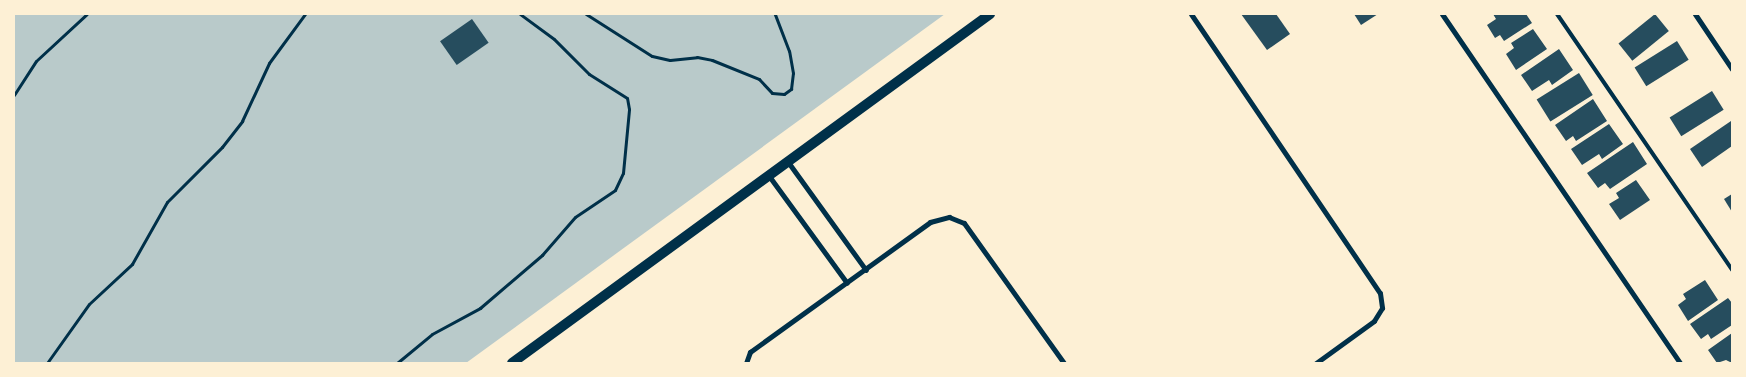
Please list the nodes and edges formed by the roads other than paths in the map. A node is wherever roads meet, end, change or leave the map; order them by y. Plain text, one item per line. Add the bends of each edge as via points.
1 (990, 14) edge
2 (1191, 14) edge
3 (1442, 14) edge
4 (1557, 14) edge
5 (1695, 14) edge
6 (1732, 68) edge
7 (788, 162) junction
8 (769, 176) junction
9 (866, 270) junction
10 (1732, 270) edge
11 (848, 283) junction
12 (512, 363) edge
13 (746, 363) edge
14 (1064, 363) edge
15 (1316, 363) edge
16 (1680, 363) edge

1 - 7 main road
2 - 15 street via 1380,293 1382,308 1374,321
3 - 16 street
4 - 10 lane
5 - 6 street
7 - 8 main road
7 - 9 street
8 - 11 street
8 - 12 main road
9 - 11 street
9 - 14 street via 930,222 949,216 964,223
11 - 13 street via 750,352

